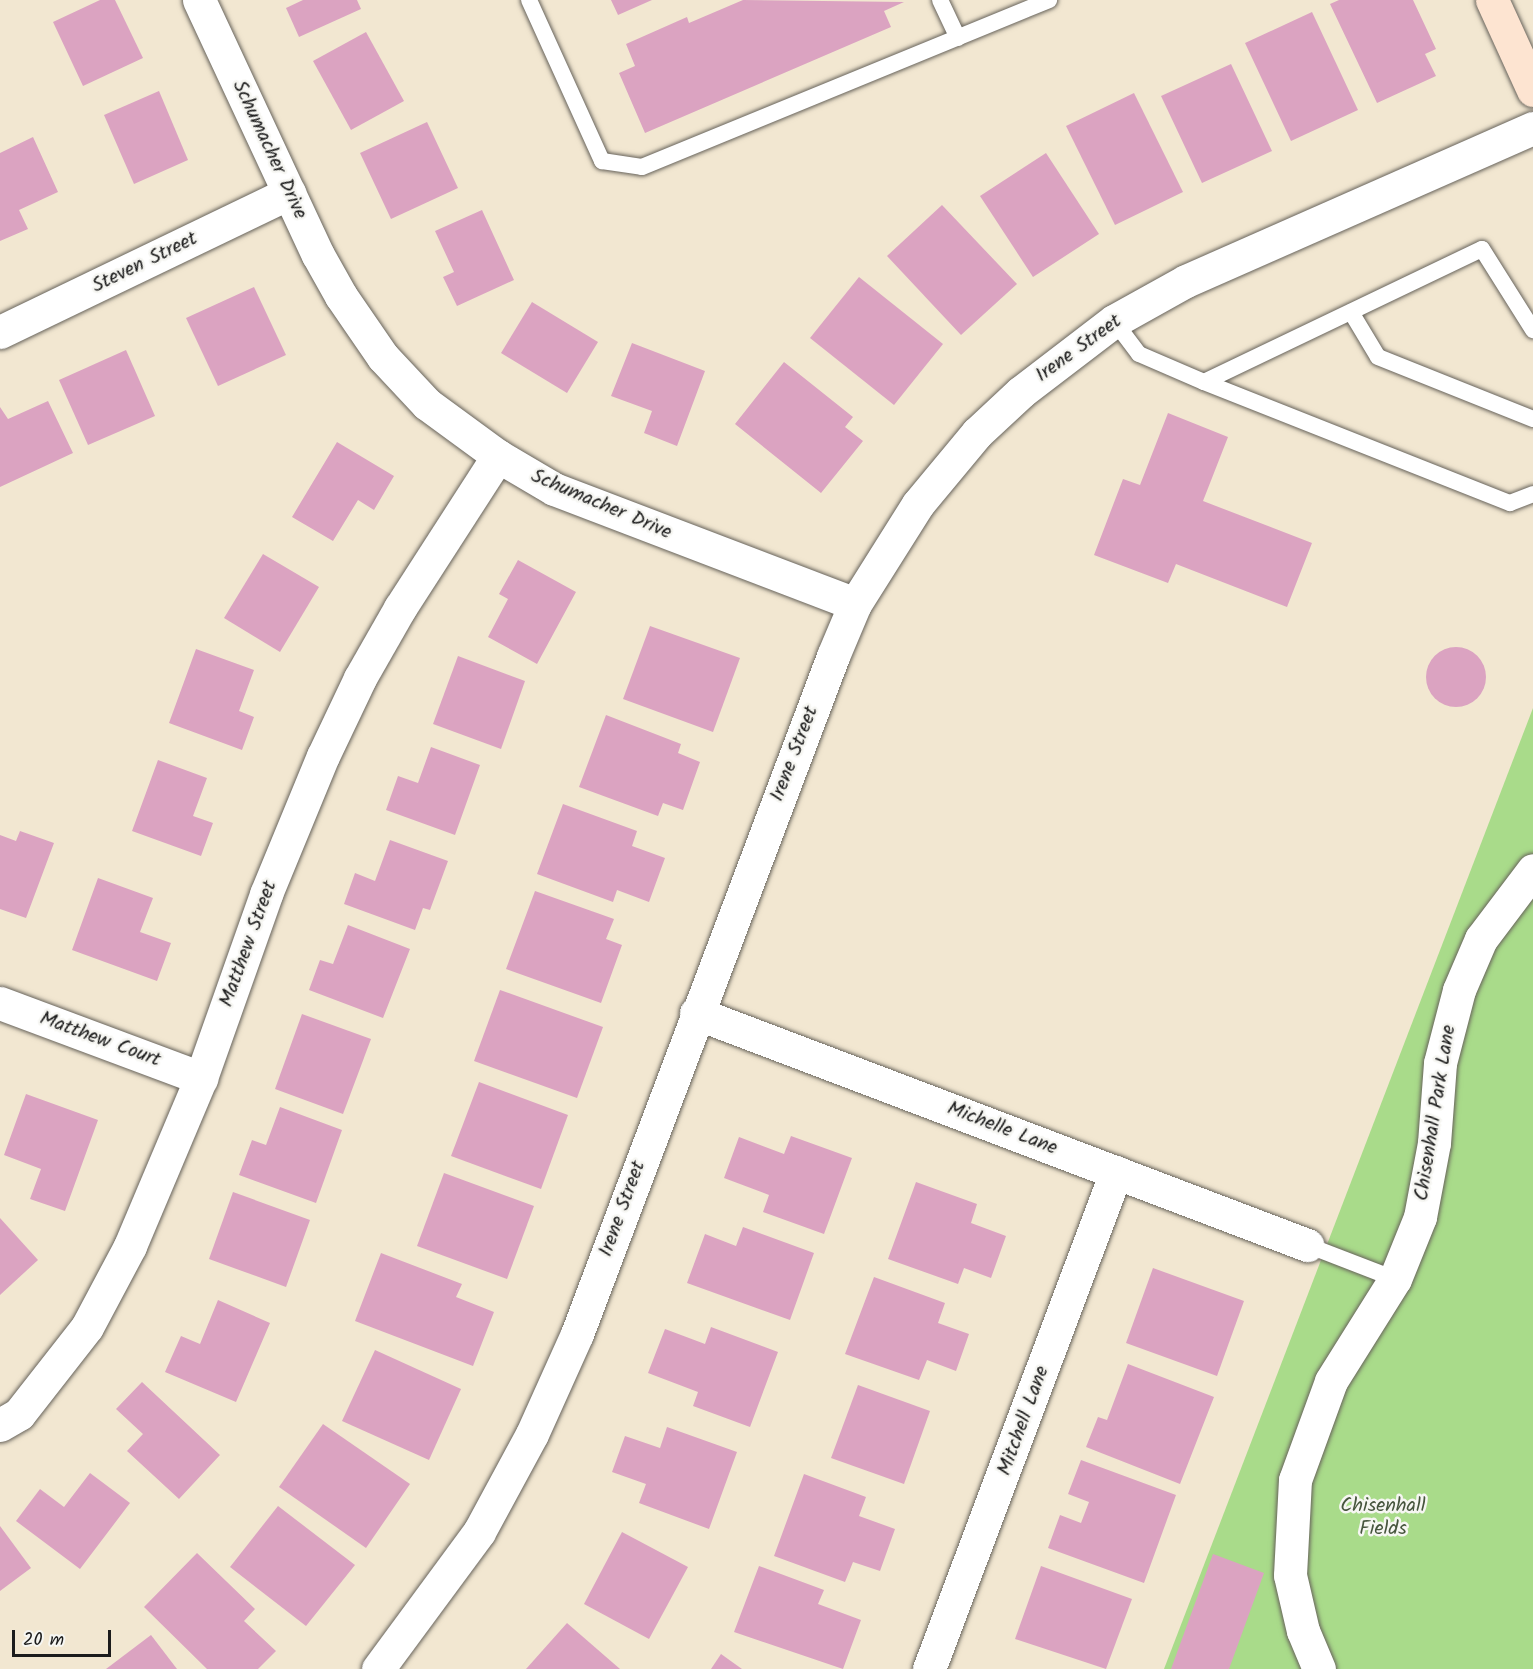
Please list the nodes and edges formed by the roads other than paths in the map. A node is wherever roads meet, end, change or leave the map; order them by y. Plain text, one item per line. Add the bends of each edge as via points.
1 (199, 0) edge
2 (529, 0) edge
3 (940, 0) edge
4 (1049, 0) edge
5 (1492, 0) edge
6 (958, 38) junction
7 (1533, 90) edge
8 (1533, 128) edge
9 (289, 193) junction
10 (1351, 312) junction
11 (1114, 321) junction
12 (1533, 330) edge
13 (0, 332) edge
14 (1204, 382) junction
15 (1533, 419) edge
16 (498, 456) junction
17 (1533, 494) edge
18 (855, 604) junction
19 (1533, 870) edge
20 (0, 1003) edge
21 (696, 1013) junction
22 (201, 1078) junction
23 (1116, 1172) junction
24 (1307, 1245) joint
25 (1395, 1279) junction
26 (0, 1425) edge
27 (378, 1669) edge
28 (929, 1669) edge
29 (1319, 1669) edge

1 - 9 street, Schumacher Drive
2 - 6 lane via 602,161 642,167
3 - 6 lane
4 - 6 lane
5 - 7 main road
8 - 11 street, Irene Street via 1186,281
9 - 13 street, Steven Street
9 - 16 street, Schumacher Drive via 341,296 383,357 427,404
10 - 12 lane via 1482,249
10 - 14 lane
10 - 15 lane via 1378,357
11 - 14 lane via 1139,354
11 - 18 street, Irene Street via 1030,384 977,433 918,504
14 - 17 lane via 1510,503
16 - 18 street, Schumacher Drive via 564,493
16 - 22 street, Matthew Street via 360,678 266,894
18 - 21 street, Irene Street
19 - 25 street, Chisenhall Park Lane via 1481,939 1459,990 1442,1055 1434,1143 1420,1217
20 - 22 street, Matthew Court
21 - 23 street, Michelle Lane
21 - 27 street, Irene Street via 577,1334 532,1434 479,1532
22 - 26 street, Matthew Street via 130,1246 87,1327 19,1414
23 - 24 street, Michelle Lane
23 - 28 street, Mitchell Lane
24 - 25 lane
25 - 29 street, Chisenhall Park Lane via 1331,1381 1295,1480 1290,1575 1303,1631

